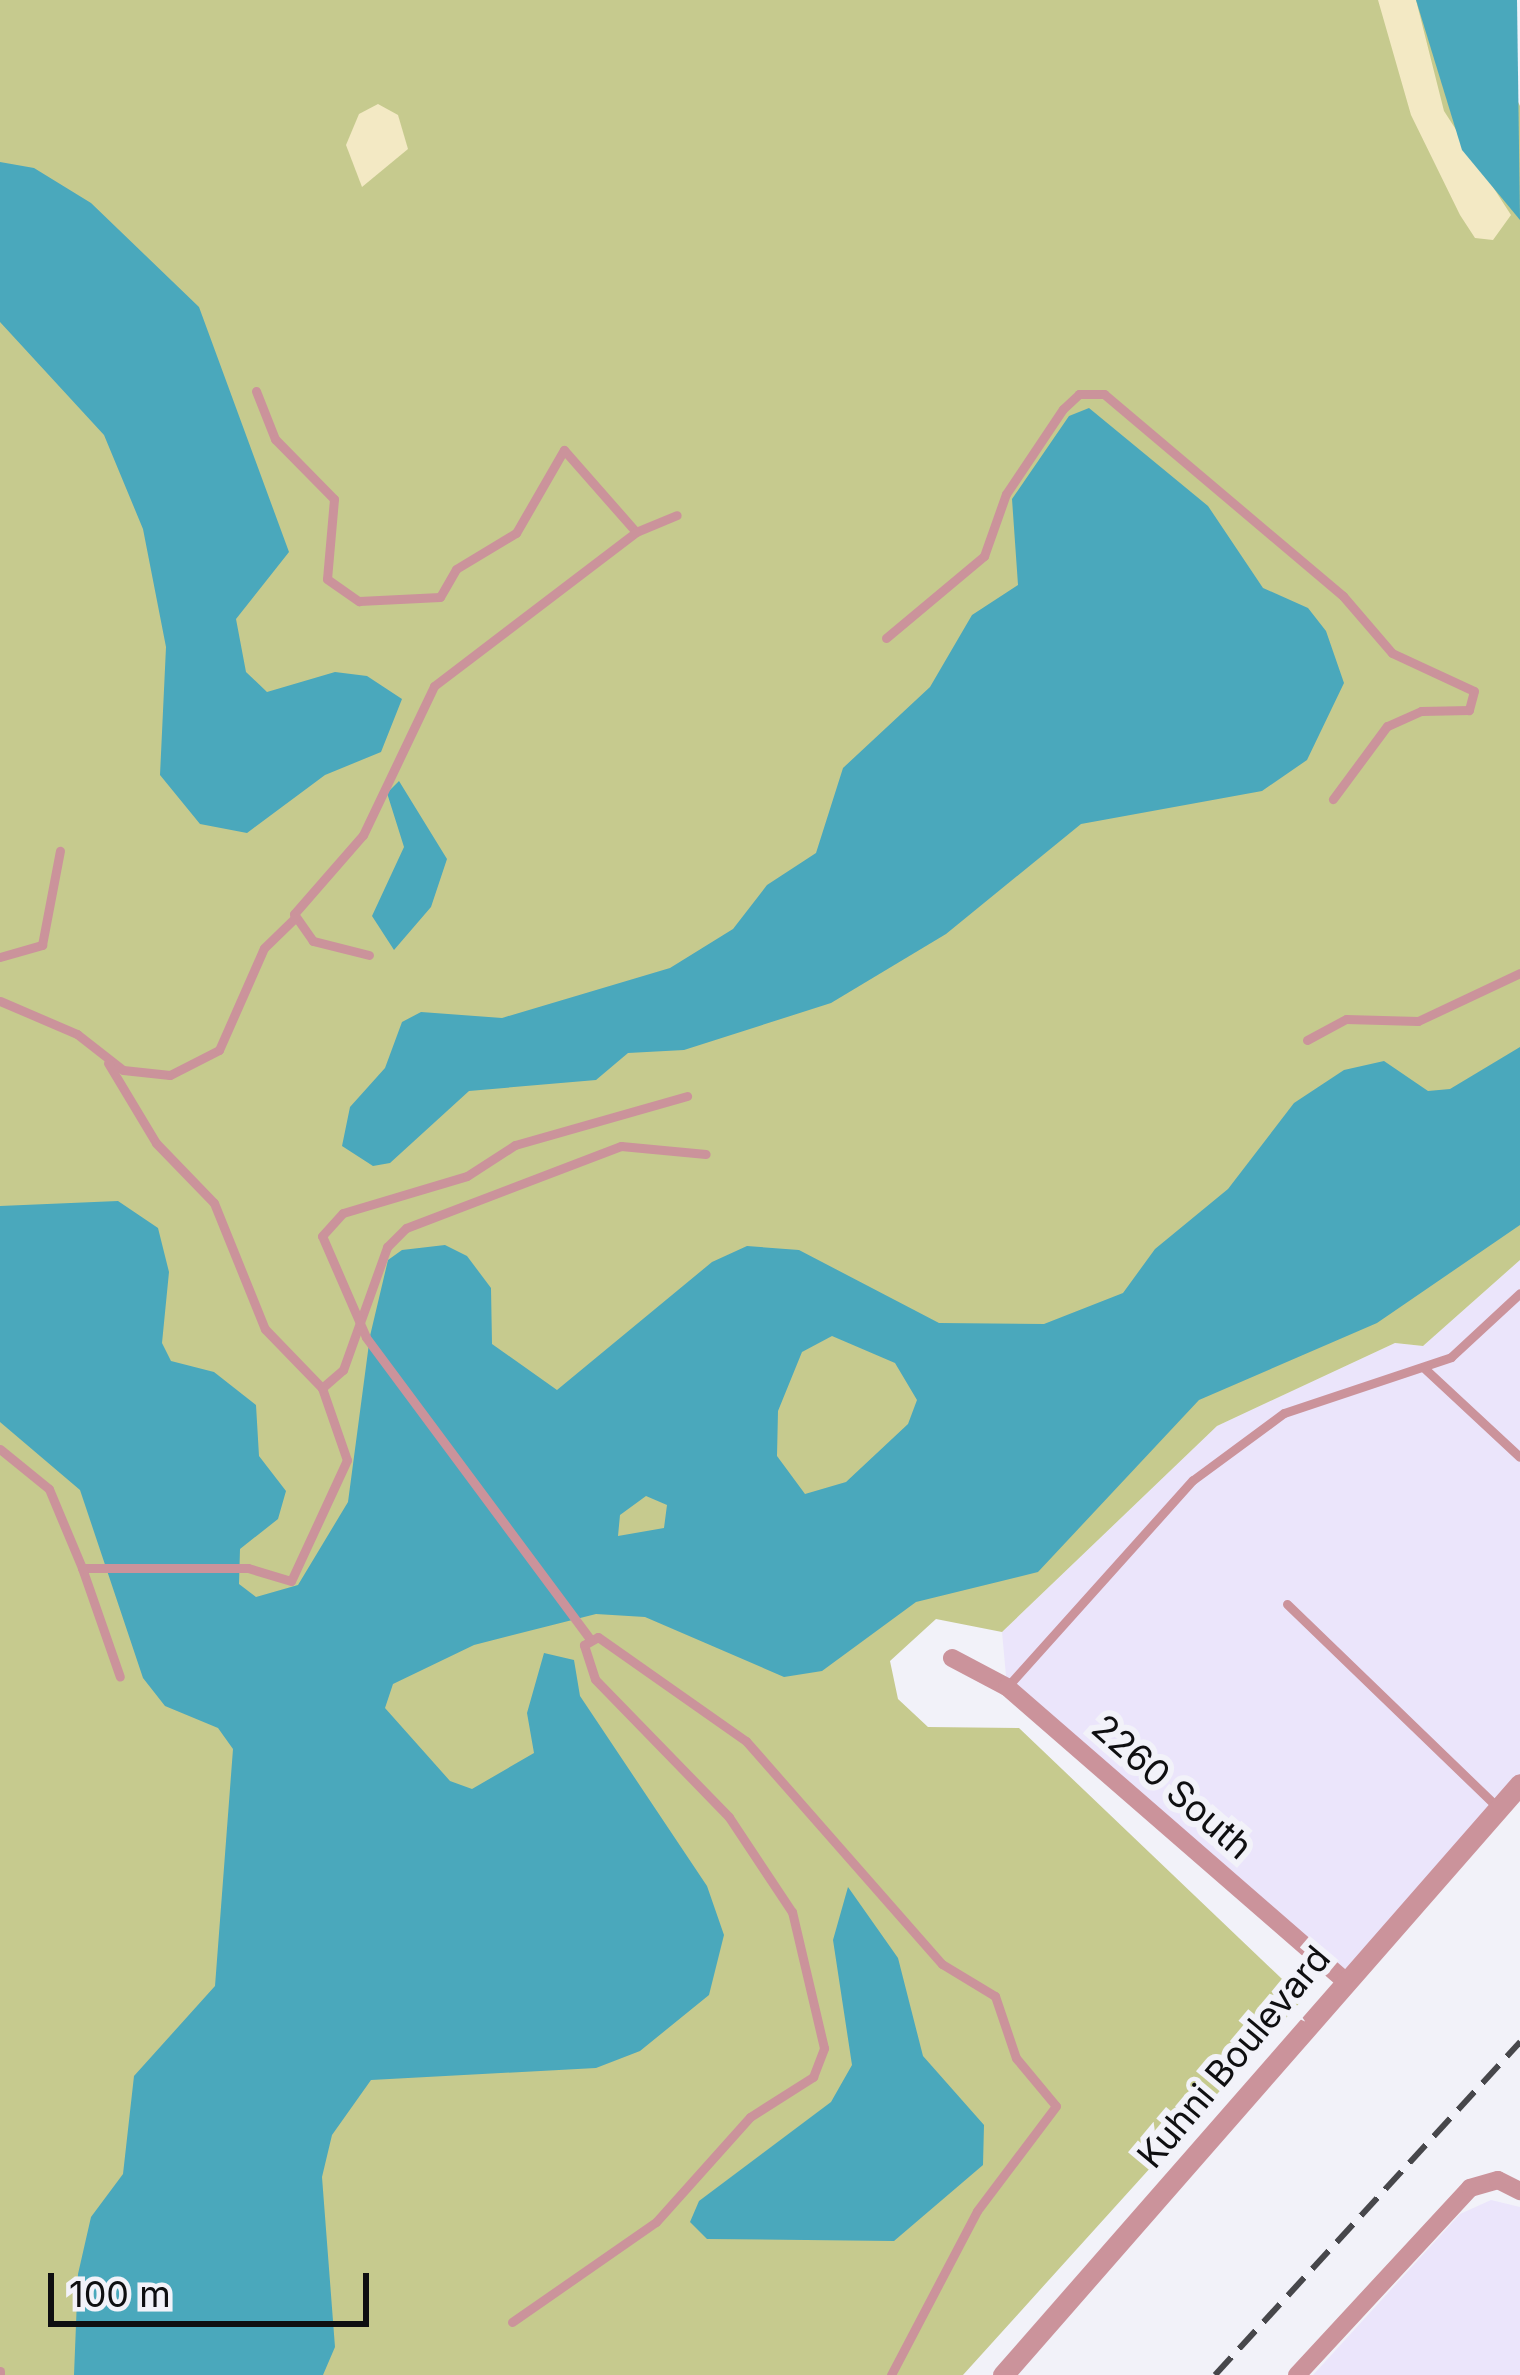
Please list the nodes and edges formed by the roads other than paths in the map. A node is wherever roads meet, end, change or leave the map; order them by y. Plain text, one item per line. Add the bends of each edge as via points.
1 (256, 391) dead end
2 (676, 515) dead end
3 (636, 532) junction
4 (886, 638) dead end
5 (1333, 799) dead end
6 (60, 851) dead end
7 (295, 918) junction
8 (369, 955) dead end
9 (0, 957) edge
10 (1520, 973) edge
11 (0, 1001) edge
12 (1306, 1040) dead end
13 (108, 1063) junction
14 (136, 1075) junction
15 (123, 1091) junction
16 (687, 1096) dead end
17 (706, 1154) dead end
18 (1520, 1293) edge
19 (360, 1326) junction
20 (1424, 1367) junction
21 (322, 1388) junction
22 (0, 1450) edge
23 (1520, 1457) edge
24 (82, 1568) junction
25 (1287, 1604) dead end
26 (590, 1639) junction
27 (952, 1658) dead end
28 (120, 1677) dead end
29 (1007, 1687) junction
30 (1520, 1784) edge
31 (1498, 1808) junction
32 (1341, 1977) junction
33 (1520, 2192) edge
34 (512, 2322) dead end
35 (891, 2375) edge
36 (1004, 2375) edge
37 (1297, 2375) edge

1 - 3 lane via 275,440 334,499 327,579 345,596 440,597 456,569 516,533 564,450
2 - 3 lane
3 - 7 lane via 440,680 363,835
4 - 5 lane via 984,556 1006,494 1063,409 1079,394 1104,394 1343,596 1392,652 1474,691 1469,710 1396,719
6 - 9 lane via 42,945
7 - 8 lane via 313,941
7 - 14 lane via 264,948 219,1050 170,1075
10 - 12 lane via 1418,1021 1346,1018
11 - 13 lane via 77,1034
13 - 14 lane
13 - 15 lane
14 - 15 lane
15 - 21 lane via 214,1204 265,1329
16 - 19 lane via 575,1123 467,1176 332,1219 322,1248
17 - 19 lane via 621,1146 406,1228 386,1247
18 - 20 lane
19 - 21 lane via 343,1370
19 - 26 lane
20 - 23 lane
20 - 29 lane via 1284,1413 1192,1480
21 - 24 lane via 345,1445 341,1489 297,1578 248,1568
22 - 24 lane via 49,1490
24 - 28 lane
25 - 31 lane
26 - 34 lane via 595,1679 729,1817 792,1912 824,2048 813,2077 750,2117 656,2222
26 - 35 lane via 635,1656 758,1753 942,1964 995,1996 1016,2058 1056,2106 977,2211
27 - 29 street, 2260 South
29 - 32 street, 2260 South
30 - 31 street, Kuhni Boulevard
31 - 32 street, Kuhni Boulevard
32 - 36 street, Kuhni Boulevard
33 - 37 street via 1498,2180 1470,2188

